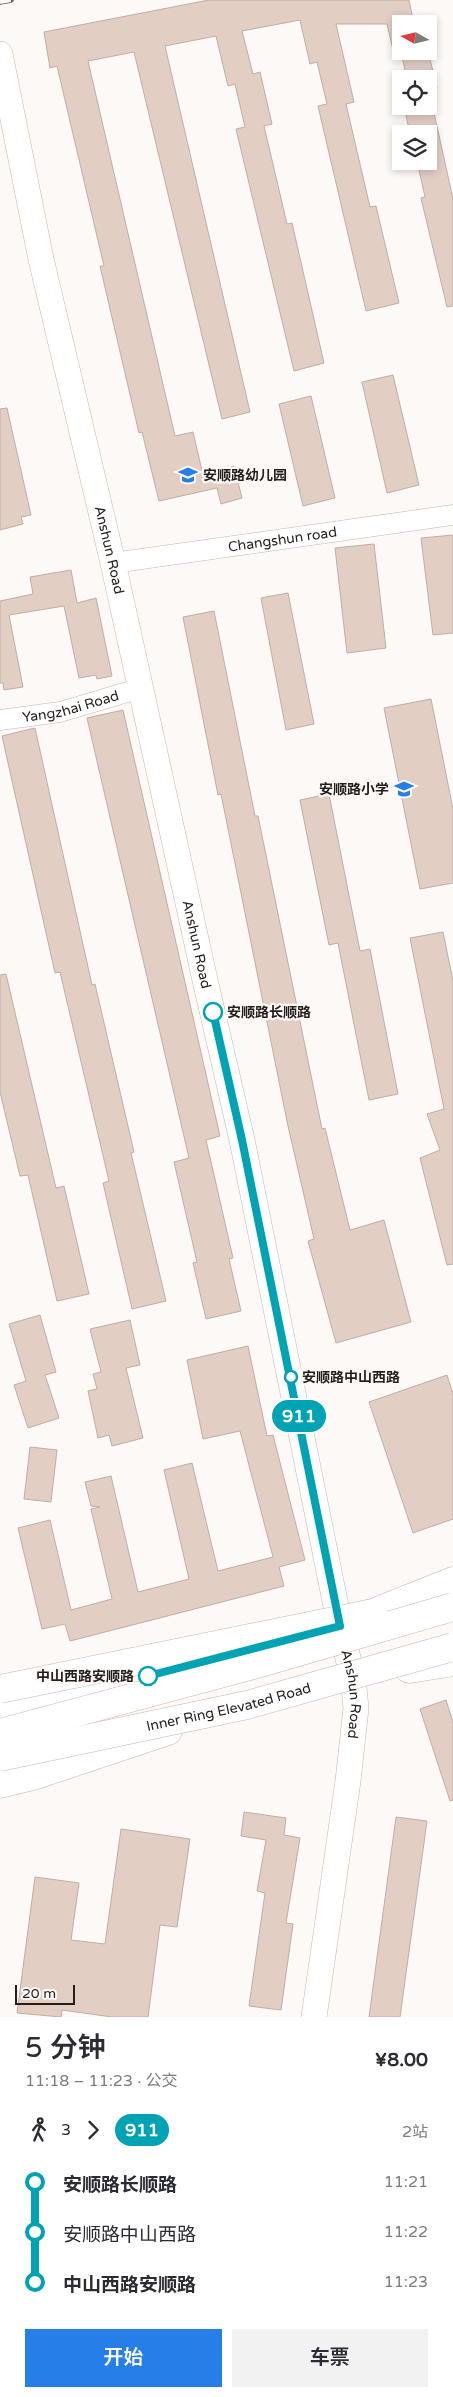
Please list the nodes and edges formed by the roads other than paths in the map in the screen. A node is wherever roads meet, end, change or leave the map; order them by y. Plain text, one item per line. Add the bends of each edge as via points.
1 (0, 54) edge
2 (453, 515) edge
3 (113, 563) junction
4 (141, 688) junction
5 (0, 720) edge
6 (453, 1581) edge
7 (453, 1596) edge
8 (453, 1607) edge
9 (340, 1626) junction
10 (453, 1648) edge
11 (453, 1662) edge
12 (353, 1678) junction
13 (0, 1689) edge
14 (247, 1705) junction
15 (0, 1709) edge
16 (0, 1732) edge
17 (0, 1759) edge
18 (0, 1784) edge
19 (314, 2017) edge

1 - 3 street, Anshun Road via 41,259
2 - 3 street, Changshun road
3 - 4 street, Anshun Road
4 - 5 street, Yangzhai Road via 60,712
4 - 9 street, Anshun Road via 244,1149
6 - 9 main road
7 - 13 main road, bridge
8 - 16 main road, bridge via 264,1662
9 - 12 street, Anshun Road
9 - 15 main road via 144,1677
10 - 14 main road, Inner Ring Elevated Road, bridge
11 - 12 main road
12 - 17 main road via 29,1756
12 - 19 street, Anshun Road via 356,1708 348,1781
14 - 17 main road, Inner Ring Elevated Road, bridge
14 - 18 main road, bridge

